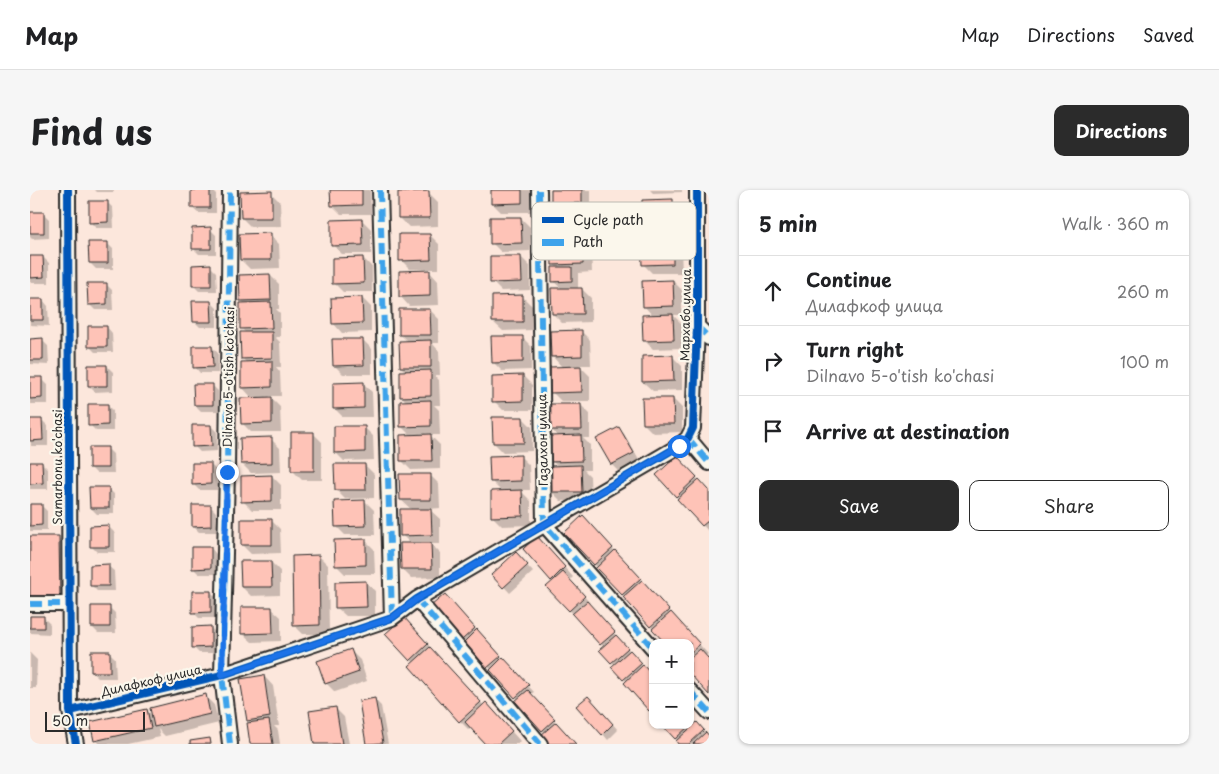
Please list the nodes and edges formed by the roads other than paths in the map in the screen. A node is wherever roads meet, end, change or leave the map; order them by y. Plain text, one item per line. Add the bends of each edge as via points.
1 (68, 190) edge
2 (230, 190) edge
3 (380, 190) edge
4 (697, 190) edge
5 (703, 221) edge
6 (540, 260) edge
7 (697, 326) junction
8 (709, 338) edge
9 (688, 438) junction
10 (709, 463) edge
11 (544, 524) junction
12 (417, 599) junction
13 (30, 604) edge
14 (68, 604) junction
15 (392, 618) junction
16 (649, 643) edge
17 (222, 675) junction
18 (694, 695) edge
19 (70, 710) junction
20 (709, 712) edge
21 (76, 744) edge
22 (230, 744) edge
23 (540, 744) edge

1 - 14 street, Samarbonu ko'chasi
2 - 17 street, Dilnavo 5-o'tish ko'chasi
3 - 15 street
4 - 5 street, Мархабо улица
5 - 7 street, Мархабо улица
6 - 11 street, Газалхон улица
7 - 8 street
7 - 9 street, Мархабо улица via 693,428
9 - 10 street
9 - 11 street, Дилафкоф улица
11 - 12 street, Дилафкоф улица
11 - 16 street
12 - 15 street, Дилафкоф улица
12 - 23 street
13 - 14 street
14 - 19 street, Samarbonu ko'chasi
15 - 17 street, Дилафкоф улица
17 - 19 street, Дилафкоф улица
17 - 22 street, Dilnavo 5-o'tish ko'chasi
18 - 20 street
19 - 21 street, Samarbonu ko'chasi

